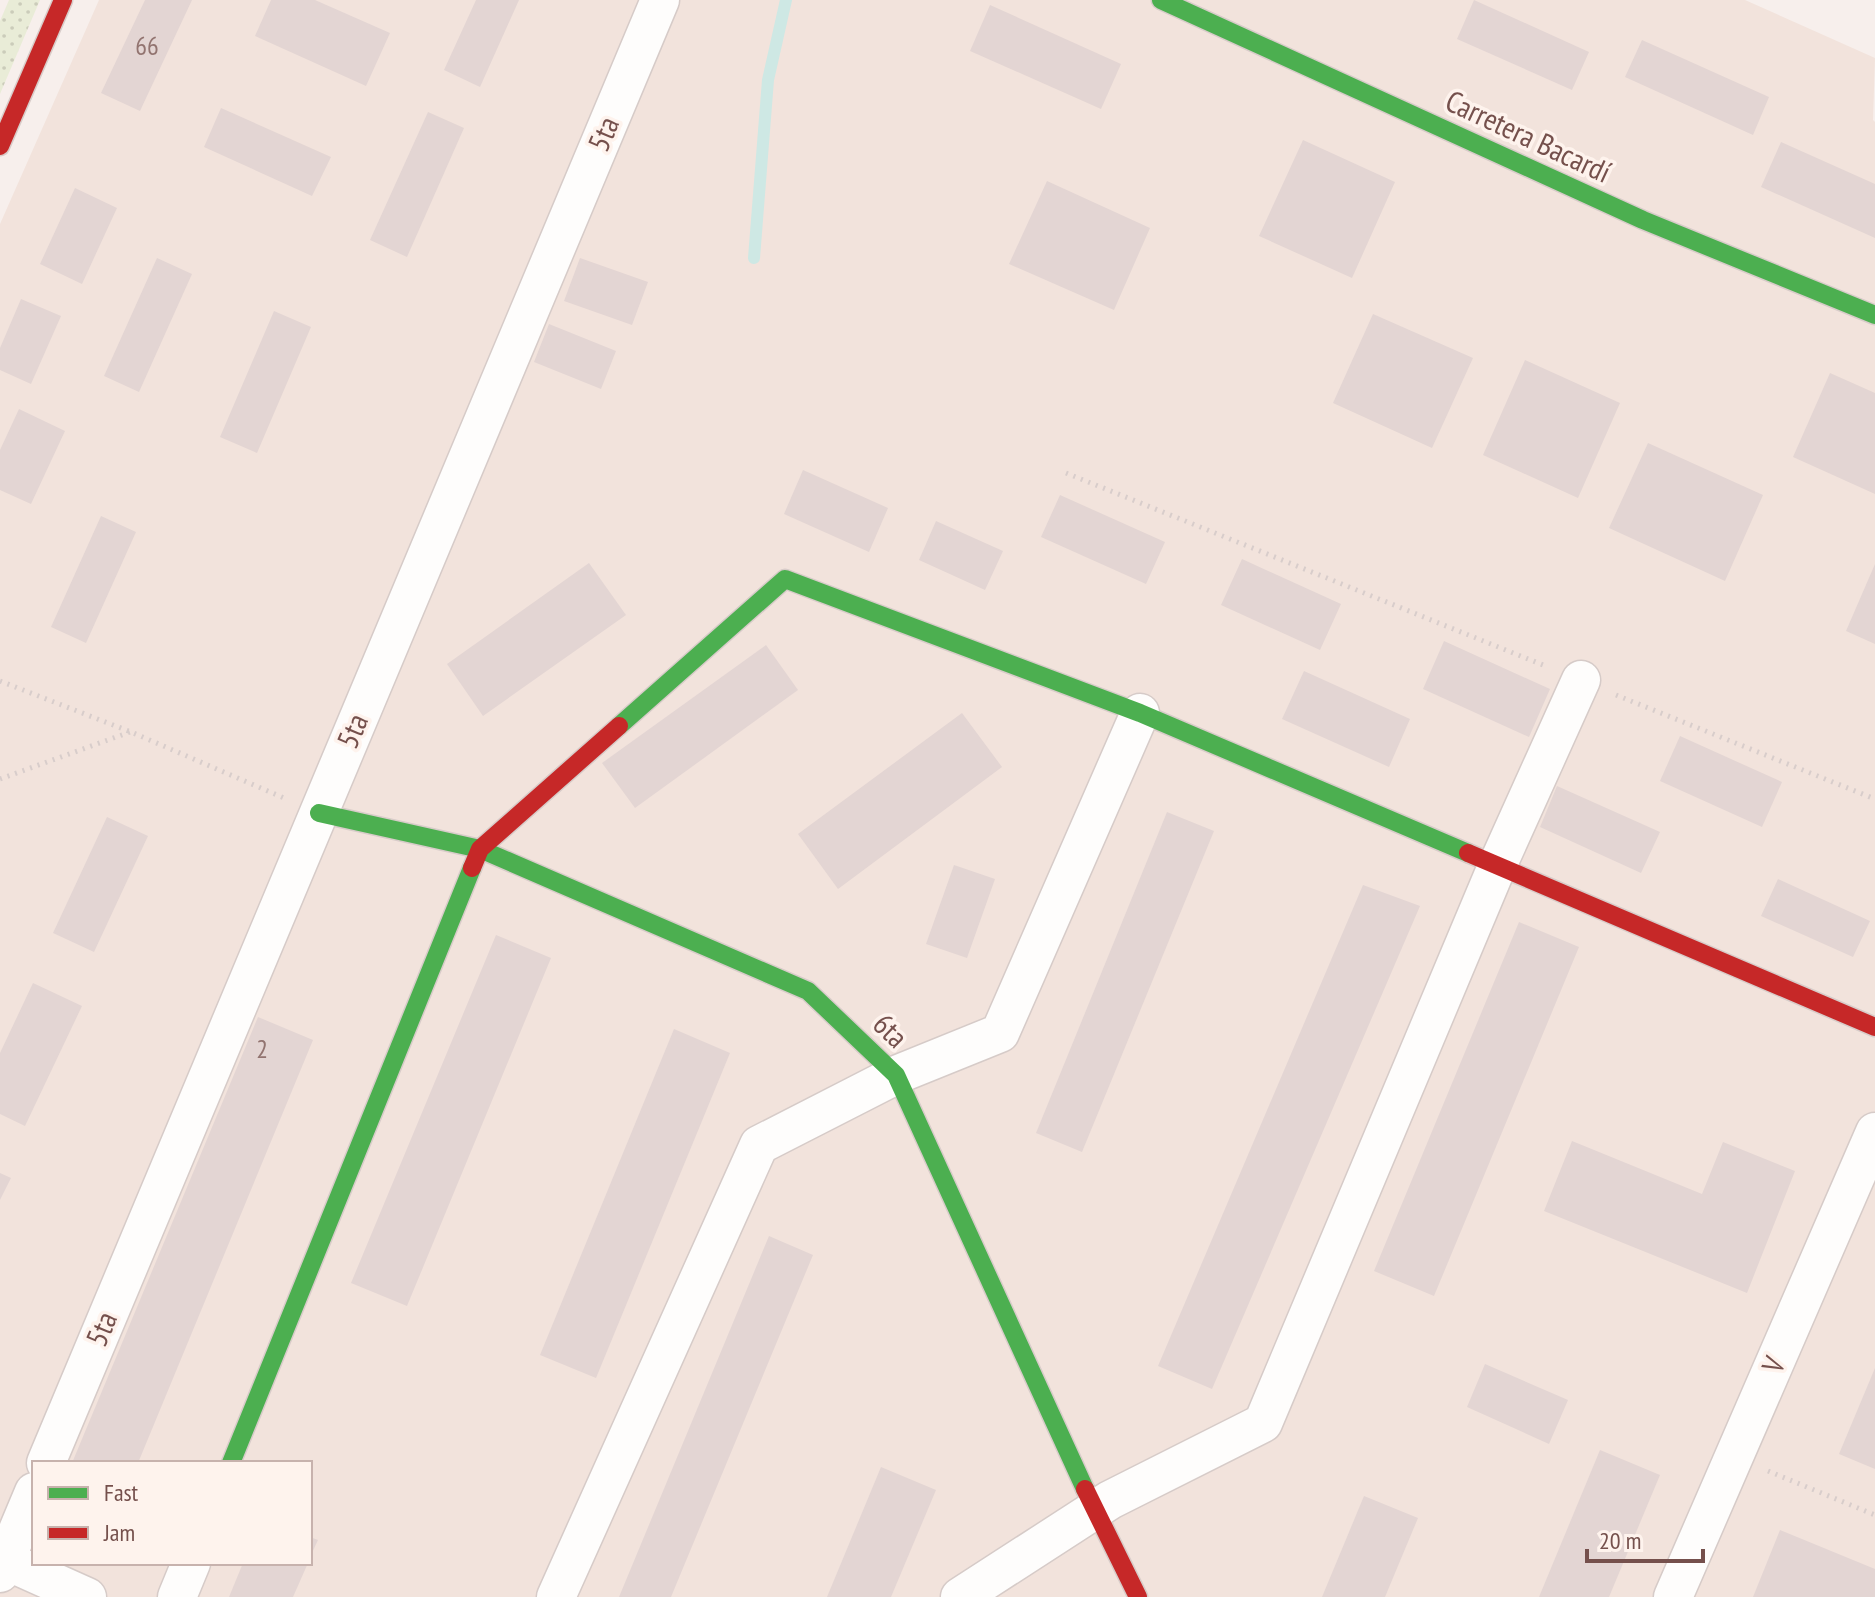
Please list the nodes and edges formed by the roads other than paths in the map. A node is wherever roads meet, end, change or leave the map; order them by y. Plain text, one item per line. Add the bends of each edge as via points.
1 (63, 0) edge
2 (660, 0) edge
3 (1161, 0) edge
4 (0, 146) edge
5 (1875, 315) edge
6 (1581, 680) road end
7 (1140, 713) junction
8 (319, 813) junction
9 (480, 849) junction
10 (1498, 864) junction
11 (1875, 1027) edge
12 (896, 1075) junction
13 (1875, 1132) edge
14 (47, 1461) edge
15 (232, 1461) edge
16 (32, 1496) edge
17 (1095, 1510) junction
18 (2, 1564) edge
19 (190, 1565) edge
20 (87, 1597) edge
21 (177, 1597) edge
22 (556, 1597) edge
23 (960, 1597) edge
24 (1138, 1597) edge
25 (1673, 1597) edge

1 - 4 street
2 - 8 street, 5ta
3 - 5 street, Carretera Bacardí via 1643,220
6 - 10 street
7 - 9 street via 785,579
7 - 10 street
7 - 12 street via 1000,1033
8 - 9 street, 6ta
8 - 14 street, 5ta
9 - 12 street, 6ta via 808,991
9 - 15 street
10 - 11 street
10 - 17 street via 1263,1423
12 - 17 street, 6ta
12 - 22 street via 759,1145
13 - 25 street, V
16 - 18 street
17 - 23 street
17 - 24 street, 6ta
18 - 20 street
19 - 21 street

